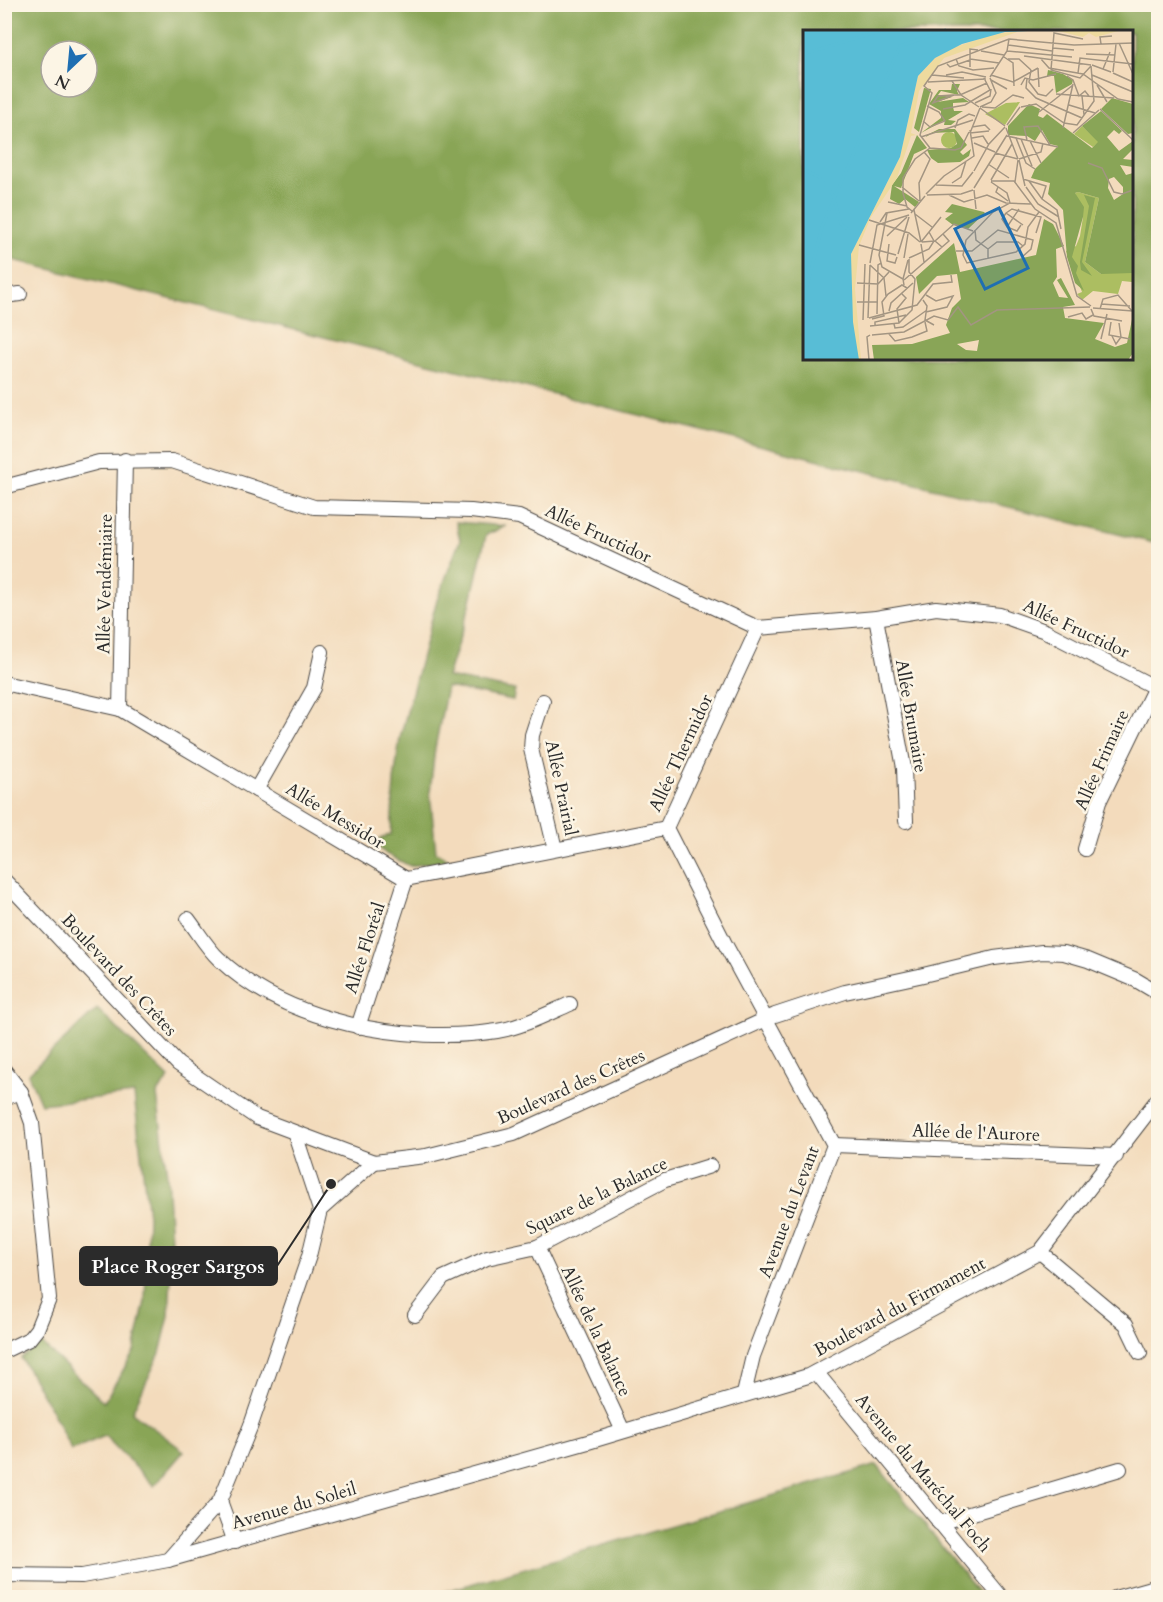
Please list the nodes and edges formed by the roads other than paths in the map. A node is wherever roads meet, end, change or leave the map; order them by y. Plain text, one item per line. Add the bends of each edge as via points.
1 (20, 294) dead end
2 (4, 296) edge
3 (125, 460) junction
4 (4, 487) edge
5 (876, 618) junction
6 (758, 628) junction
7 (322, 652) dead end
8 (4, 683) edge
9 (1157, 688) edge
10 (543, 701) dead end
11 (120, 709) junction
12 (256, 790) junction
13 (906, 821) dead end
14 (666, 828) junction
15 (555, 849) junction
16 (1085, 849) dead end
17 (406, 879) junction
18 (4, 880) edge
19 (188, 919) dead end
20 (1158, 993) edge
21 (570, 1004) dead end
22 (766, 1019) junction
23 (358, 1027) junction
24 (4, 1070) edge
25 (21, 1092) junction
26 (4, 1098) edge
27 (1158, 1099) edge
28 (295, 1134) junction
29 (834, 1145) junction
30 (1116, 1156) junction
31 (374, 1162) junction
32 (710, 1166) dead end
33 (320, 1209) junction
34 (537, 1247) junction
35 (1040, 1252) junction
36 (415, 1315) dead end
37 (4, 1351) edge
38 (1140, 1353) dead end
39 (816, 1372) junction
40 (744, 1394) junction
41 (623, 1431) junction
42 (588, 1442) joint
43 (1120, 1468) dead end
44 (220, 1501) junction
45 (939, 1523) junction
46 (235, 1542) junction
47 (168, 1560) junction
48 (4, 1575) edge
49 (1158, 1586) edge
50 (1002, 1598) edge
51 (1114, 1598) edge

1 - 2 street
3 - 4 street, Allée Fructidor via 99,462
3 - 6 street, Allée Fructidor via 172,461 314,507 471,511 519,517
3 - 11 street, Allée Vendémiaire
5 - 6 street, Allée Fructidor
5 - 9 street, Allée Fructidor via 936,608 1000,615 1045,631
5 - 13 street, Allée Brumaire via 904,768
6 - 14 street, Allée Thermidor
7 - 12 street via 314,688
8 - 11 street, Allée Messidor
9 - 16 street, Allée Frimaire via 1099,802
10 - 15 street, Allée Prairial via 531,749
11 - 12 street, Allée Messidor
12 - 17 street, Allée Messidor
14 - 15 street
14 - 22 street, Allée Thermidor
15 - 17 street
17 - 23 street, Allée Floréal
18 - 28 street, Boulevard des Crêtes via 178,1064 257,1118
19 - 23 street via 218,958 246,980 277,998
20 - 22 street, Boulevard des Crêtes via 1088,960 1042,952 994,958 845,992
21 - 23 street via 499,1031 456,1035
22 - 29 street, Avenue du Levant
22 - 31 street, Boulevard des Crêtes via 514,1134 426,1156
24 - 25 street
25 - 26 street
25 - 37 street via 32,1123 49,1299 29,1339
27 - 30 street, Boulevard du Firmament
28 - 31 street, Boulevard des Crêtes
28 - 33 street
29 - 30 street, Allée de l'Aurore
29 - 40 street, Avenue du Levant via 753,1356
30 - 35 street, Boulevard du Firmament
31 - 33 street
32 - 34 street, Square de la Balance via 665,1180
33 - 44 street via 309,1256 251,1425
34 - 36 street, Square de la Balance via 487,1258 442,1278
34 - 41 street, Allée de la Balance
35 - 38 street via 1126,1324
35 - 39 street, Boulevard du Firmament
39 - 40 street, Boulevard du Firmament
39 - 45 street, Avenue du Maréchal Foch
40 - 41 street, Boulevard du Firmament
41 - 42 street, Boulevard du Firmament
42 - 46 street, Avenue du Soleil
43 - 45 street
44 - 46 street
44 - 47 street
45 - 50 street, Avenue du Maréchal Foch
46 - 47 street, Avenue du Soleil
47 - 48 street, Avenue du Soleil via 82,1576
49 - 51 street

